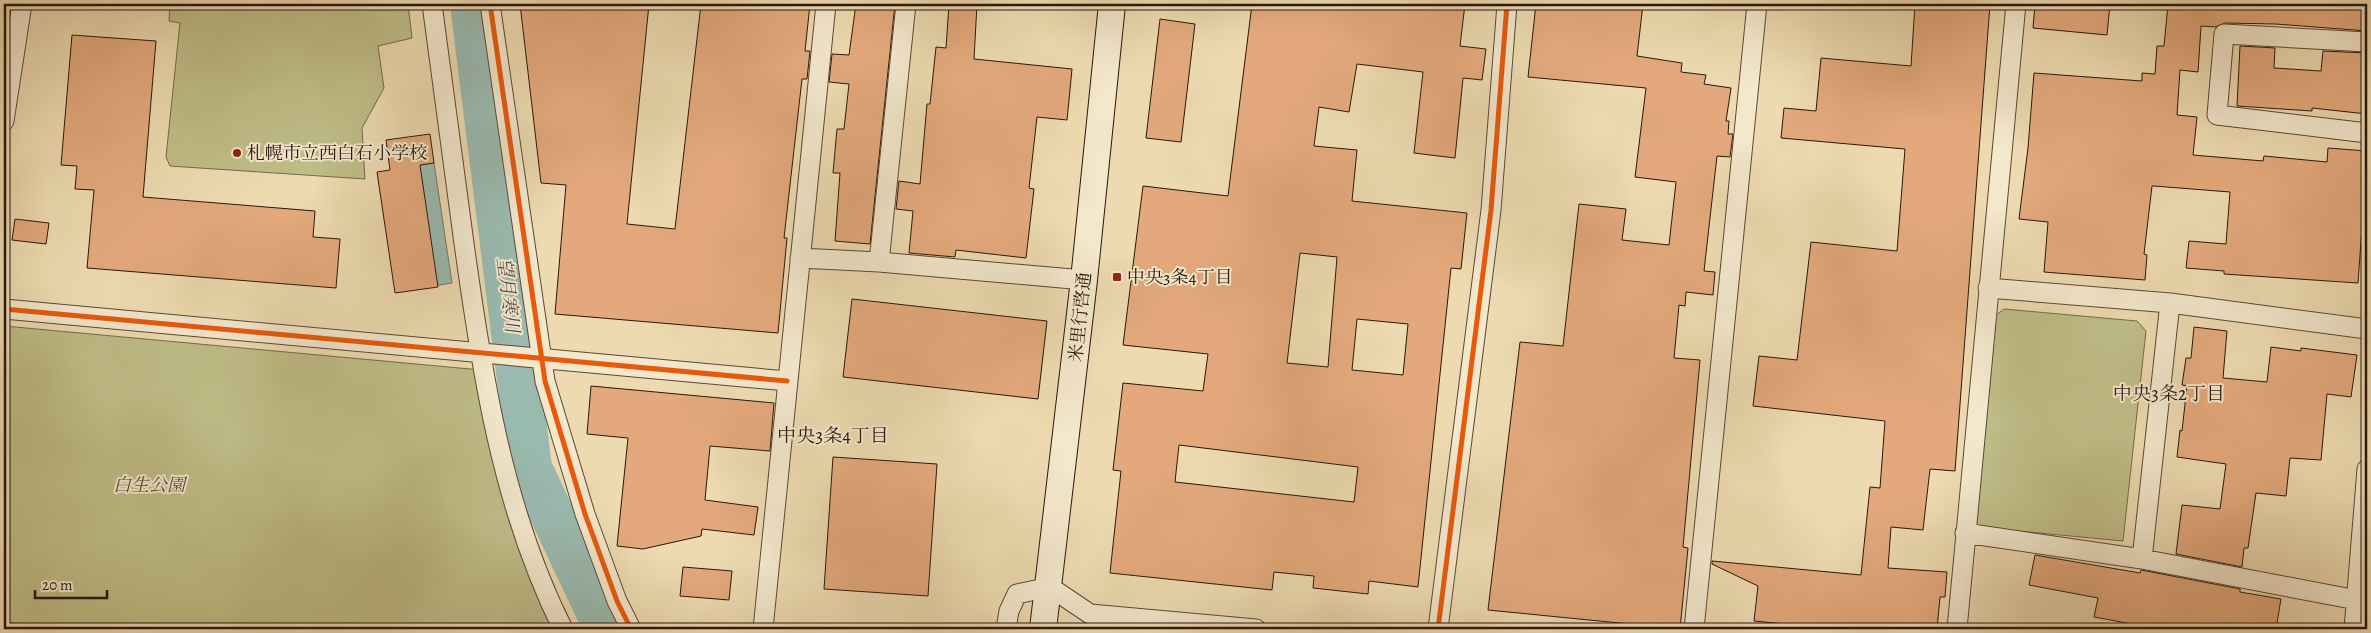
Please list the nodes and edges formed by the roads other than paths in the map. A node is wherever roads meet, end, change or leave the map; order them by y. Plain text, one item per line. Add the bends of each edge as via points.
1 (22, 4) edge
2 (432, 4) edge
3 (490, 4) edge
4 (826, 4) edge
5 (906, 4) edge
6 (1112, 4) edge
7 (1507, 4) edge
8 (1757, 4) edge
9 (2016, 4) edge
10 (2367, 42) edge
11 (5, 109) edge
12 (2367, 134) edge
13 (800, 258) junction
14 (879, 262) junction
15 (1084, 280) junction
16 (1988, 288) junction
17 (2170, 303) junction
18 (4, 309) edge
19 (2367, 329) edge
20 (485, 354) junction
21 (536, 359) junction
22 (787, 381) junction
23 (2367, 469) edge
24 (1965, 533) junction
25 (2142, 559) junction
26 (1050, 587) junction
27 (2357, 600) junction
28 (1090, 622) edge
29 (563, 629) edge
30 (631, 629) edge
31 (763, 629) edge
32 (1006, 629) edge
33 (1044, 629) edge
34 (1256, 629) edge
35 (1438, 629) edge
36 (1694, 629) edge
37 (1957, 629) edge
38 (2354, 629) edge

1 - 11 street
2 - 20 street
3 - 21 street
4 - 13 street
5 - 14 street
6 - 15 street, 米里行啓通
7 - 35 street via 1491,210
8 - 36 street
9 - 16 street
10 - 12 street via 2224,34 2217,116
13 - 14 street
13 - 22 street
14 - 15 street
15 - 26 street, 米里行啓通
16 - 17 street
16 - 24 street
17 - 19 street
17 - 25 street
18 - 20 street
20 - 21 street
20 - 29 street via 511,494
21 - 22 street
21 - 30 street via 585,514 617,601
22 - 31 street
23 - 27 street
24 - 25 street
24 - 37 street
25 - 27 street
26 - 28 street
26 - 32 street via 1017,594 1009,611
26 - 33 street, 米里行啓通
27 - 38 street
28 - 34 street

